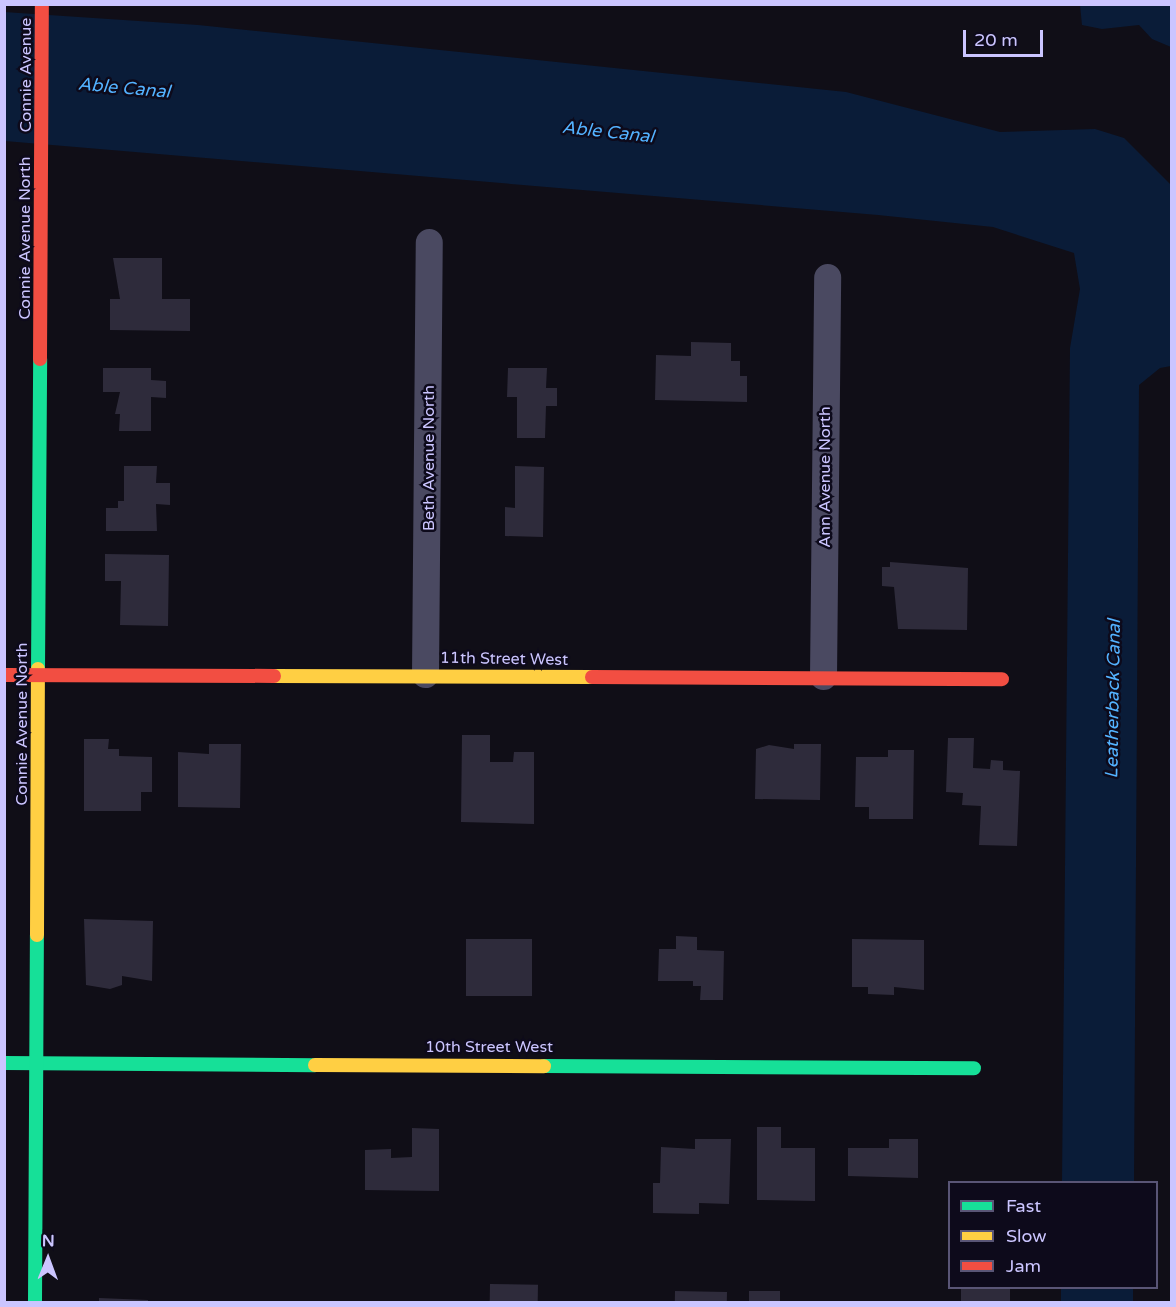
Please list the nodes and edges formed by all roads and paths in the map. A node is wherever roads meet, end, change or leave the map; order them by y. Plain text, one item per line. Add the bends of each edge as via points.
1 (42, 9) edge
2 (42, 146) joint
3 (429, 242) dead end
4 (827, 277) dead end
5 (425, 674) junction
6 (4, 675) edge
7 (39, 676) junction
8 (823, 676) junction
9 (1002, 679) dead end
10 (4, 1063) edge
11 (37, 1064) junction
12 (974, 1068) dead end
13 (35, 1302) edge

1 - 2 street, Connie Avenue
2 - 7 street, Connie Avenue North
3 - 5 street, Beth Avenue North
4 - 8 street, Ann Avenue North
5 - 7 street, 11th Street West
5 - 8 street, 11th Street West
6 - 7 street, 11th Street West
7 - 11 street, Connie Avenue North
8 - 9 street, 11th Street West
10 - 11 street, 10th Street West
11 - 12 street, 10th Street West
11 - 13 street, Connie Avenue North

